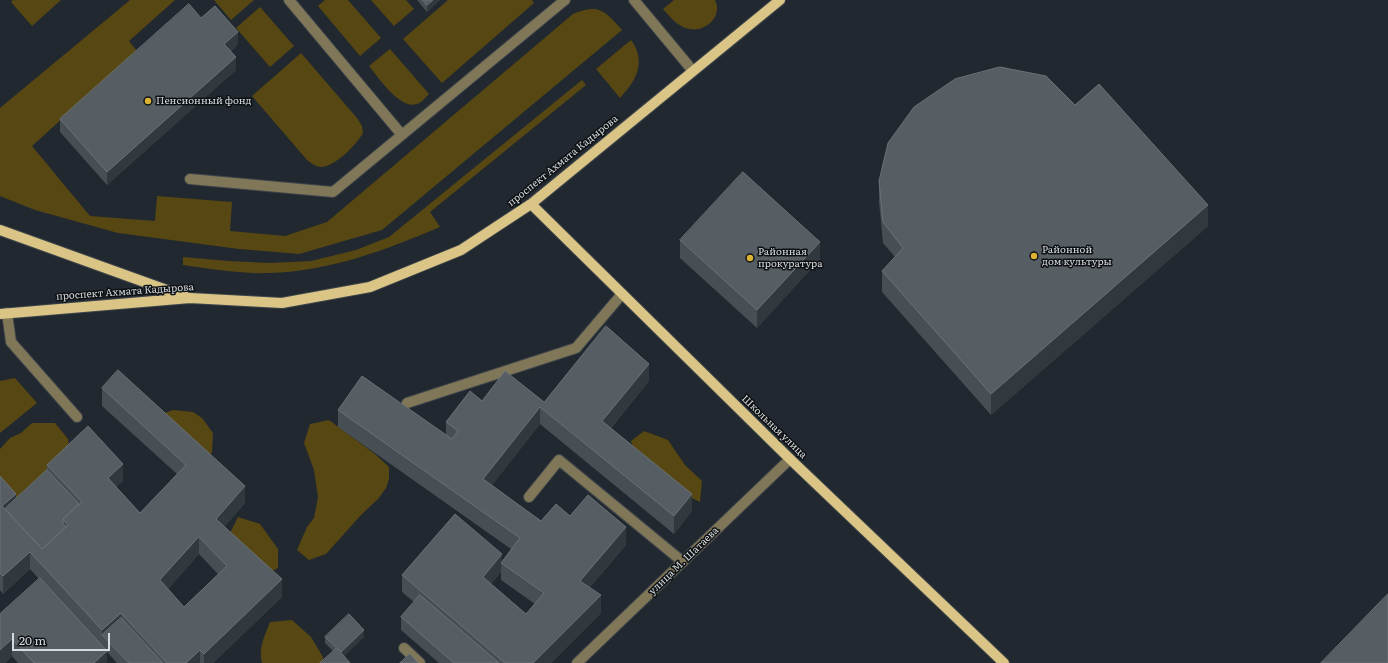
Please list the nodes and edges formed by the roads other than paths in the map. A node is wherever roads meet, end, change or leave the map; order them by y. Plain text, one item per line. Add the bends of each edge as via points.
1 (289, 0) edge
2 (565, 0) edge
3 (634, 0) edge
4 (780, 0) edge
5 (693, 71) junction
6 (402, 135) junction
7 (190, 179) dead end
8 (531, 204) junction
9 (0, 230) edge
10 (622, 294) junction
11 (190, 298) junction
12 (4, 313) edge
13 (407, 403) dead end
14 (77, 417) dead end
15 (790, 459) junction
16 (529, 497) dead end
17 (683, 562) junction
18 (404, 648) dead end
19 (420, 663) edge
20 (578, 663) edge
21 (1004, 663) edge

1 - 6 street
2 - 6 street
3 - 5 street
4 - 5 main road, проспект Ахмата Кадырова
5 - 8 main road, проспект Ахмата Кадырова
6 - 7 street via 334,192
8 - 10 main road, Школьная улица
8 - 11 main road, проспект Ахмата Кадырова via 461,250 370,288 282,303
9 - 11 main road
10 - 13 street via 576,348
10 - 15 main road, Школьная улица
11 - 12 main road, проспект Ахмата Кадырова
12 - 14 street via 10,342
15 - 17 street, улица М. Шатаева
15 - 21 main road, Школьная улица
16 - 17 street via 559,460
17 - 20 street, улица М. Шатаева
18 - 19 street

